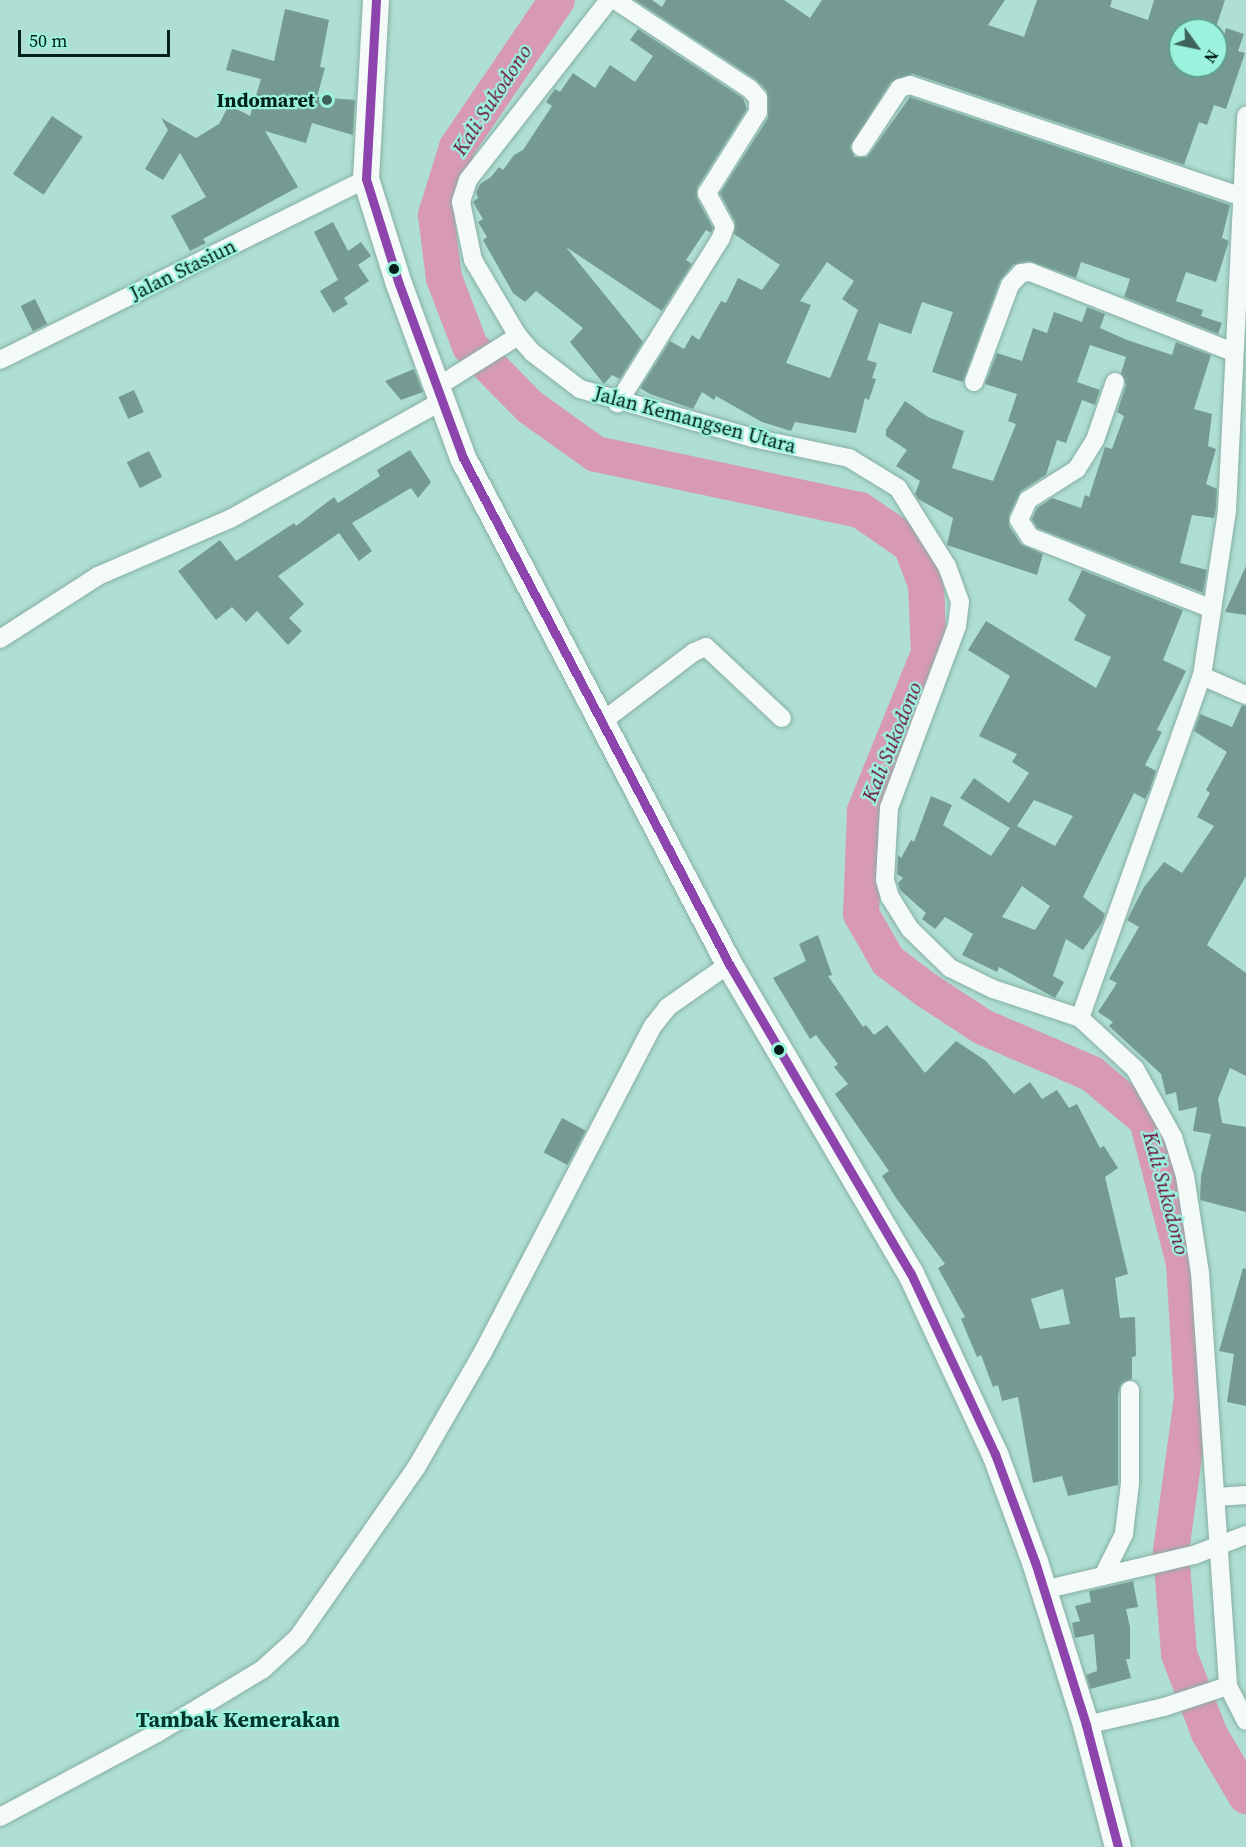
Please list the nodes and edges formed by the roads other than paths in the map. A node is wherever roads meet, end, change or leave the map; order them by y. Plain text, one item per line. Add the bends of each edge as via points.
1 (376, 0) edge
2 (609, 0) edge
3 (615, 0) edge
4 (1246, 115) edge
5 (861, 147) dead end
6 (366, 179) junction
7 (1240, 196) junction
8 (513, 339) junction
9 (1233, 352) junction
10 (0, 360) edge
11 (974, 382) dead end
12 (1115, 382) dead end
13 (439, 394) junction
14 (618, 403) junction
15 (1212, 609) junction
16 (0, 639) edge
17 (1202, 676) junction
18 (1246, 695) edge
19 (782, 718) dead end
20 (603, 721) junction
21 (729, 964) junction
22 (1080, 1018) junction
23 (1131, 1390) dead end
24 (1246, 1495) edge
25 (1216, 1497) junction
26 (1246, 1535) edge
27 (1216, 1546) junction
28 (1103, 1576) junction
29 (1043, 1590) junction
30 (1220, 1689) junction
31 (1246, 1720) edge
32 (1086, 1725) junction
33 (0, 1817) edge
34 (1118, 1847) edge

1 - 6 main road
2 - 8 street, Jalan Kemangsen Utara via 468,180 460,202 472,260
3 - 14 street via 750,88 758,98 758,112 707,193 725,227 721,238
4 - 7 street
5 - 7 street via 900,88 910,85
6 - 10 street, Jalan Stasiun
6 - 13 main road
7 - 9 street
8 - 13 street
8 - 14 street, Jalan Kemangsen Utara via 580,389
9 - 11 street via 1030,272 1021,273 1010,285
9 - 15 street via 1227,510
12 - 15 street via 1095,440 1077,469 1028,500 1019,520 1030,537
13 - 16 street via 230,519 98,576
13 - 20 main road via 463,458
14 - 22 street, Jalan Kemangsen Utara via 849,458 885,477 909,503 947,567 960,602 953,644 889,808 885,880 890,897 925,946 968,978
15 - 17 street
17 - 18 street
17 - 22 street
19 - 20 street via 706,647
20 - 21 main road
21 - 29 main road via 911,1274 995,1454
21 - 33 street via 668,1007 653,1026 483,1352 416,1468 298,1637 282,1654 157,1733
22 - 25 street via 1146,1084 1173,1137 1185,1176 1200,1273
23 - 28 street via 1130,1483 1124,1534
24 - 25 street
25 - 27 street
26 - 27 street
27 - 28 street via 1194,1555
27 - 30 street
28 - 29 street
29 - 32 main road
30 - 31 street
30 - 32 street
32 - 34 main road

